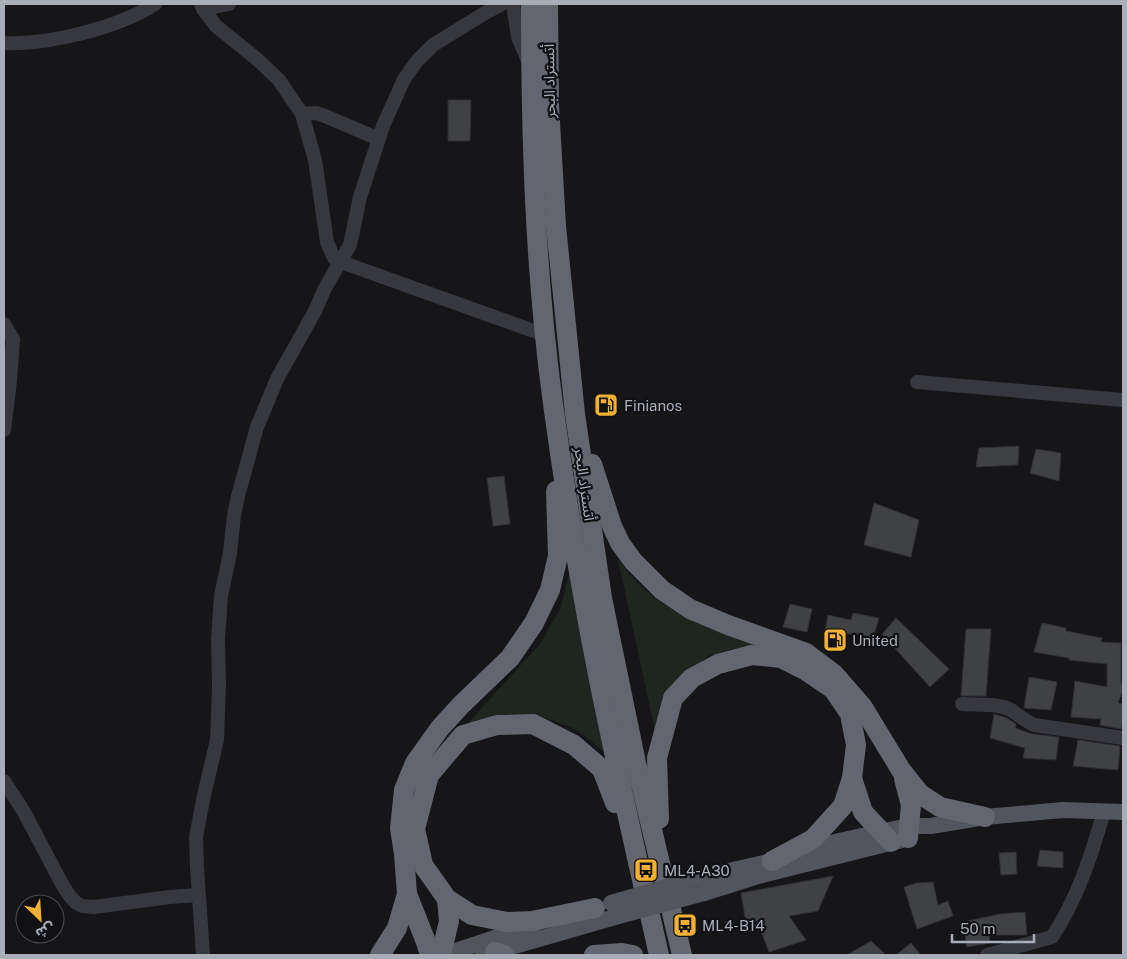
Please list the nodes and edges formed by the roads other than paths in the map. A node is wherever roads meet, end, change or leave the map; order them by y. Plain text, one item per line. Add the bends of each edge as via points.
1 (155, 4) edge
2 (229, 4) edge
3 (502, 4) edge
4 (514, 4) edge
5 (530, 4) edge
6 (548, 4) edge
7 (202, 7) edge
8 (4, 44) edge
9 (531, 67) junction
10 (302, 114) junction
11 (379, 139) junction
12 (341, 262) junction
13 (4, 324) edge
14 (545, 335) junction
15 (917, 382) dead end
16 (1123, 400) edge
17 (553, 404) junction
18 (575, 414) junction
19 (4, 430) edge
20 (962, 704) dead end
21 (1123, 738) edge
22 (901, 770) junction
23 (852, 778) junction
24 (4, 781) edge
25 (1104, 811) junction
26 (1123, 812) edge
27 (984, 818) junction
28 (897, 834) junction
29 (638, 858) junction
30 (660, 861) junction
31 (772, 861) junction
32 (701, 885) junction
33 (407, 894) junction
34 (198, 895) junction
35 (447, 899) junction
36 (607, 909) junction
37 (494, 954) edge
38 (203, 955) edge
39 (380, 955) edge
40 (430, 955) edge
41 (442, 955) edge
42 (594, 955) edge
43 (633, 955) edge
44 (659, 955) edge
45 (682, 955) edge
46 (987, 955) edge

1 - 8 street via 94,30 37,42
2 - 7 street
3 - 11 street via 425,52 404,79
4 - 9 street via 518,37
5 - 9 highway, أتستراد البحر
6 - 18 highway, أتستراد البحر via 549,105 556,226
7 - 10 street via 216,26 279,80
9 - 14 highway, أتستراد البحر via 534,206
10 - 11 street via 316,113
10 - 12 street via 315,160 327,242 334,258
11 - 12 street via 360,197 353,237
12 - 14 street
12 - 34 street via 267,399 238,496 219,615 217,740 196,837
13 - 19 street via 13,339
14 - 17 highway, أتستراد البحر
15 - 16 street
17 - 29 highway, أتستراد البحر via 581,585
17 - 33 highway via 558,556 550,590 534,623 510,658 461,704 415,763 404,790 400,828
18 - 22 highway via 612,526 633,562 662,590 690,609 806,653 834,674 862,706
18 - 30 highway, أتستراد البحر via 602,598
20 - 21 street via 1002,706 1034,725
22 - 27 highway via 920,794 940,807
22 - 28 highway via 911,804
23 - 28 highway via 863,812
23 - 30 highway via 856,745 850,714 833,688 781,658 752,655 718,664 692,678 673,698 657,758
23 - 31 highway via 843,806 813,839
24 - 34 street via 75,902 94,907
25 - 26 main road
25 - 27 main road via 1063,810
25 - 46 street via 1094,849 1052,937
27 - 28 main road
28 - 31 main road via 839,841
28 - 32 main road via 758,876
29 - 35 highway via 602,769 574,745 533,724 497,725 463,735 429,775 415,829 423,865
29 - 44 highway, أتستراد البحر
30 - 45 highway, أتستراد البحر
31 - 32 main road
32 - 36 main road, bridge
33 - 39 highway via 397,928
33 - 40 highway
34 - 38 street
35 - 36 highway via 472,915 506,922
35 - 41 highway via 449,921
36 - 37 main road
36 - 41 main road via 520,929
42 - 43 highway

